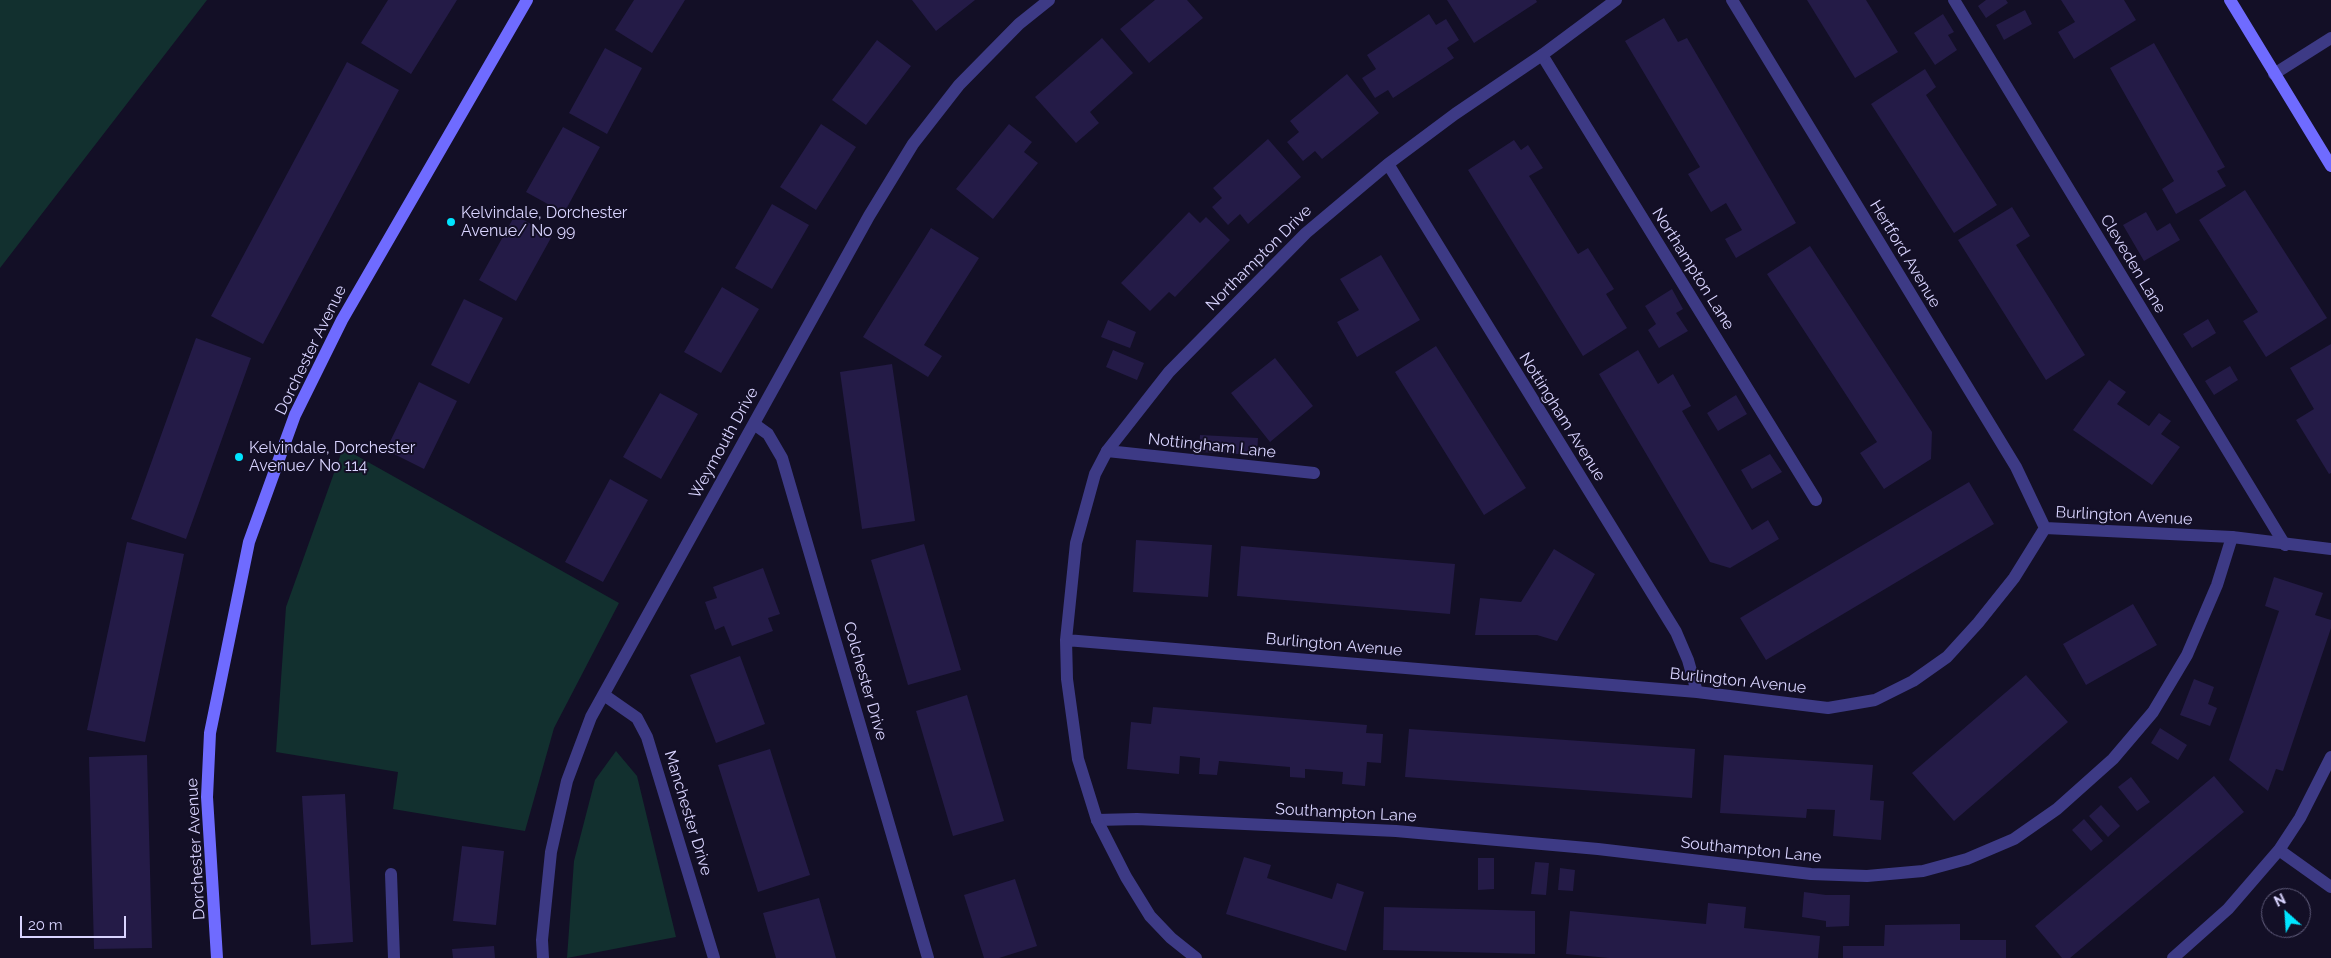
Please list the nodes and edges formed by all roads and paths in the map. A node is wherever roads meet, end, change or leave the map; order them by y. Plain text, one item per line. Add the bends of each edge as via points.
1 (527, 0) edge
2 (1049, 0) edge
3 (1616, 0) edge
4 (1732, 0) edge
5 (1954, 0) edge
6 (2230, 0) edge
7 (2331, 38) edge
8 (1542, 55) junction
9 (2274, 74) junction
10 (1388, 164) junction
11 (2331, 166) edge
12 (754, 424) junction
13 (1107, 451) junction
14 (1314, 473) dead end
15 (1816, 500) dead end
16 (2045, 528) junction
17 (2232, 537) junction
18 (2285, 545) junction
19 (2331, 549) edge
20 (1066, 640) junction
21 (1697, 692) junction
22 (604, 694) junction
23 (2331, 757) edge
24 (1097, 820) junction
25 (2279, 850) junction
26 (391, 874) dead end
27 (2331, 887) edge
28 (217, 958) edge
29 (394, 958) edge
30 (543, 958) edge
31 (714, 958) edge
32 (928, 958) edge
33 (1196, 958) edge
34 (2173, 958) edge

1 - 28 street, Dorchester Avenue via 342,320 295,415 249,542 210,733 207,796
2 - 12 street, Weymouth Drive via 1019,24 959,85 913,144 869,216
3 - 8 street, Northampton Drive
4 - 16 street, Hertford Avenue via 2016,467
5 - 18 street, Cleveden Lane
6 - 9 street
7 - 9 street
8 - 10 street, Northampton Drive
8 - 15 street, Northampton Lane
9 - 11 street
10 - 13 street, Northampton Drive via 1306,232 1183,358 1138,409
10 - 21 street, Nottingham Avenue via 1676,632
12 - 22 street, Weymouth Drive
12 - 32 street, Colchester Drive via 768,434 782,458
13 - 14 street, Nottingham Lane
13 - 20 street, Northampton Drive via 1095,474 1076,543
16 - 17 street, Burlington Avenue
16 - 21 street, Burlington Avenue via 2014,578 1947,657 1914,681 1875,700 1828,708
17 - 18 street, Burlington Avenue
17 - 24 street, Southampton Lane via 2217,585 2188,655 2153,712 2113,759 2057,809 2014,839 1923,871 1867,876 1811,874 1598,849 1396,831
18 - 19 street, Burlington Avenue
20 - 21 street, Burlington Avenue
20 - 24 street, Northampton Drive via 1067,679 1078,759
22 - 30 street, Weymouth Drive via 591,717 566,781 551,852
22 - 31 street, Manchester Drive via 637,718 647,737
23 - 25 street via 2300,818
24 - 33 street, Northampton Drive via 1150,916
25 - 27 street
25 - 34 street via 2228,909
26 - 29 street

